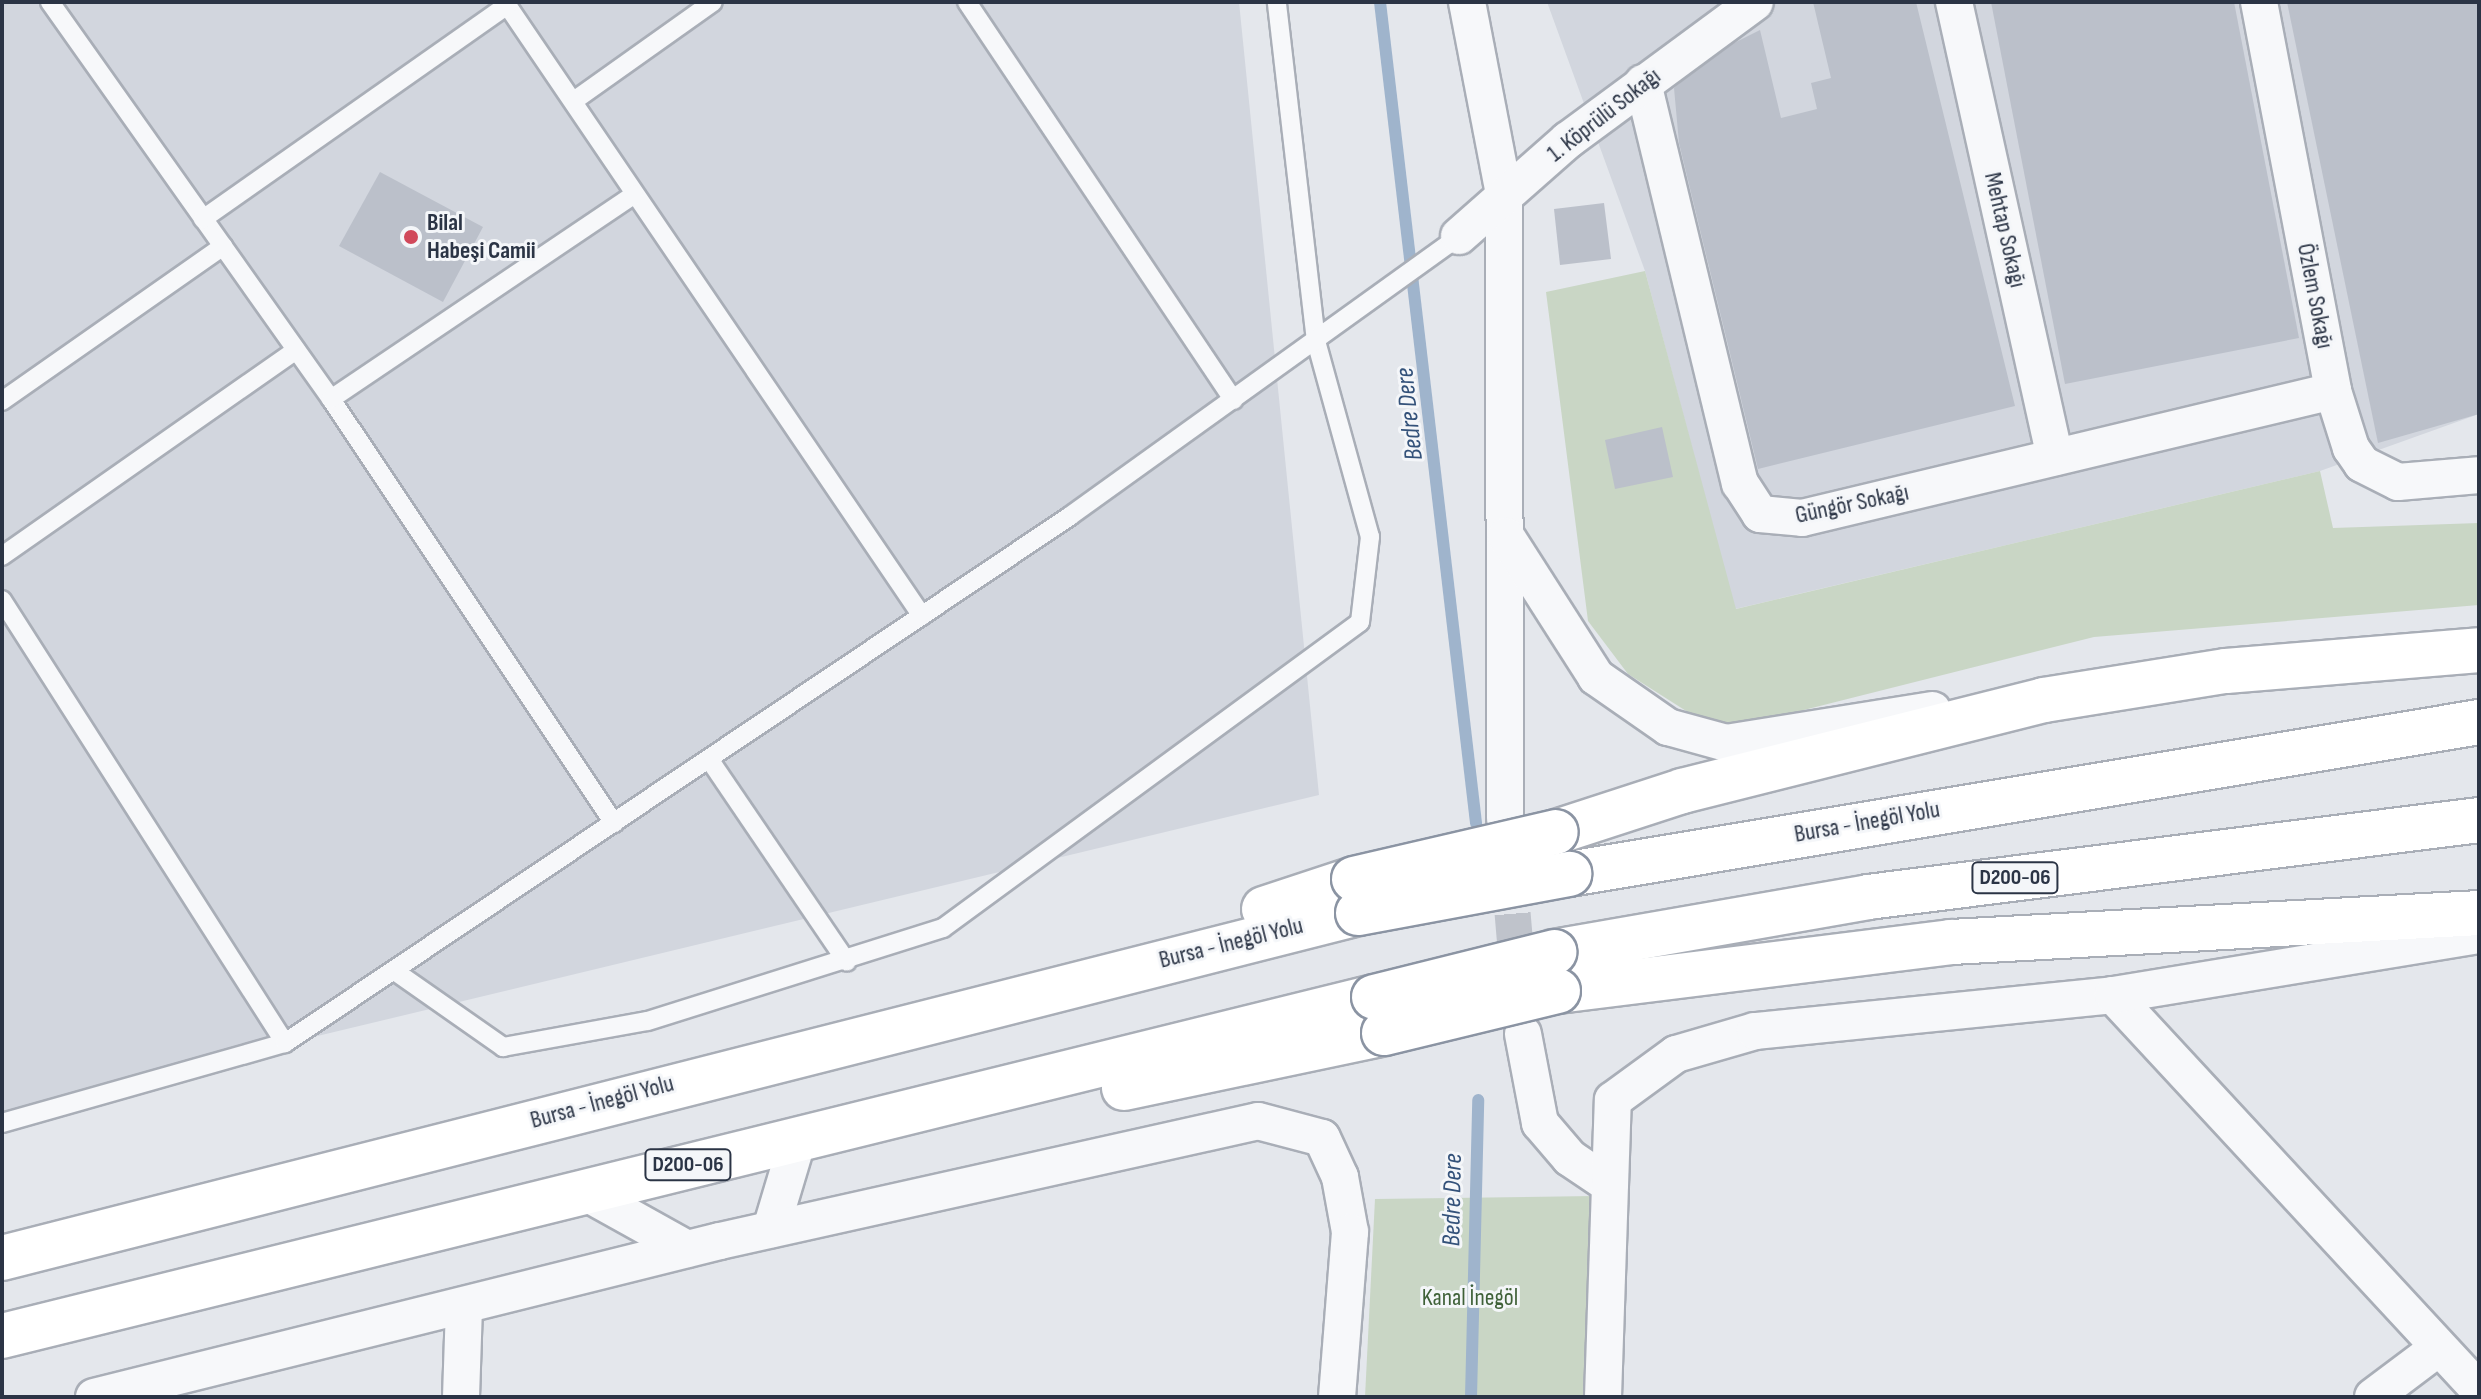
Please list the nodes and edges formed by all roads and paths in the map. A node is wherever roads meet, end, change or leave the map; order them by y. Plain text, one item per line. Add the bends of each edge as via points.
1 (50, 2) edge
2 (713, 2) edge
3 (967, 2) edge
4 (1277, 2) edge
5 (1467, 2) edge
6 (1755, 2) edge
7 (1954, 2) edge
8 (2259, 2) edge
9 (507, 4) edge
10 (1643, 83) junction
11 (575, 100) junction
12 (634, 195) junction
13 (1504, 195) junction
14 (203, 219) junction
15 (1459, 236) joint
16 (223, 246) junction
17 (1316, 341) junction
18 (296, 350) junction
19 (2333, 391) junction
20 (331, 399) junction
21 (1233, 400) junction
22 (2, 401) edge
23 (2055, 457) junction
24 (2479, 475) edge
25 (1505, 534) junction
26 (2, 556) edge
27 (2, 600) edge
28 (922, 616) junction
29 (2479, 650) edge
30 (2009, 708) junction
31 (2479, 722) edge
32 (709, 759) junction
33 (1505, 818) dead end
34 (2479, 820) edge
35 (614, 823) junction
36 (1356, 896) junction
37 (2479, 913) edge
38 (2479, 935) edge
39 (847, 962) junction
40 (396, 972) junction
41 (1556, 972) junction
42 (2113, 995) junction
43 (1523, 1034) dead end
44 (285, 1043) junction
45 (2, 1123) edge
46 (798, 1139) junction
47 (1610, 1185) junction
48 (583, 1191) junction
49 (771, 1229) junction
50 (687, 1249) junction
51 (2, 1258) edge
52 (464, 1306) junction
53 (2, 1336) edge
54 (2437, 1349) junction
55 (2479, 1390) edge
56 (94, 1397) edge
57 (461, 1397) edge
58 (1337, 1397) edge
59 (1603, 1397) edge
60 (2373, 1397) edge

1 - 14 lane
2 - 11 lane
3 - 21 lane
4 - 17 lane
5 - 13 street
6 - 10 street, 1. Köprülü Sokağı
7 - 23 street, Mehtap Sokağı
8 - 19 street, Özlem Sokağı
9 - 11 lane
9 - 14 lane
10 - 13 street, 1. Köprülü Sokağı
10 - 23 street, Güngör Sokağı via 1740,483 1760,514 1802,518
11 - 12 lane
12 - 20 lane
12 - 28 lane
13 - 15 street, 1. Köprülü Sokağı
13 - 25 street
14 - 16 lane
15 - 17 lane
16 - 18 lane
16 - 22 lane
17 - 21 lane
17 - 39 lane via 1370,537 1360,622 943,928
18 - 20 lane
18 - 26 lane
19 - 23 street, Güngör Sokağı
19 - 24 street, Özlem Sokağı via 2351,448 2378,474 2420,485
20 - 35 lane
21 - 28 lane
25 - 30 street via 1596,677 1641,713 1696,737 1726,743 1955,706
25 - 33 street
27 - 44 lane
28 - 32 lane
29 - 30 highway via 2226,671
30 - 36 highway, bridge via 1682,791
31 - 36 highway, Bursa - İnegöl Yolu, bridge via 1569,874
32 - 35 lane
32 - 39 lane
34 - 41 highway, D200-06 via 1868,897
35 - 40 lane
36 - 51 highway, Bursa - İnegöl Yolu via 985,1003
37 - 41 highway via 1951,942
38 - 42 street
39 - 40 lane via 648,1021 503,1047
40 - 44 lane
41 - 46 highway, D200-06, bridge
42 - 47 street via 1755,1031 1676,1054 1613,1100
42 - 54 street
43 - 47 street via 1540,1123 1570,1158
44 - 45 lane
46 - 48 highway, D200-06
46 - 49 street
47 - 59 street
48 - 50 street
48 - 53 highway, D200-06
49 - 50 street
49 - 58 street via 1258,1121 1322,1138 1350,1232
50 - 52 street
52 - 56 street
52 - 57 street
54 - 55 street
54 - 60 street

